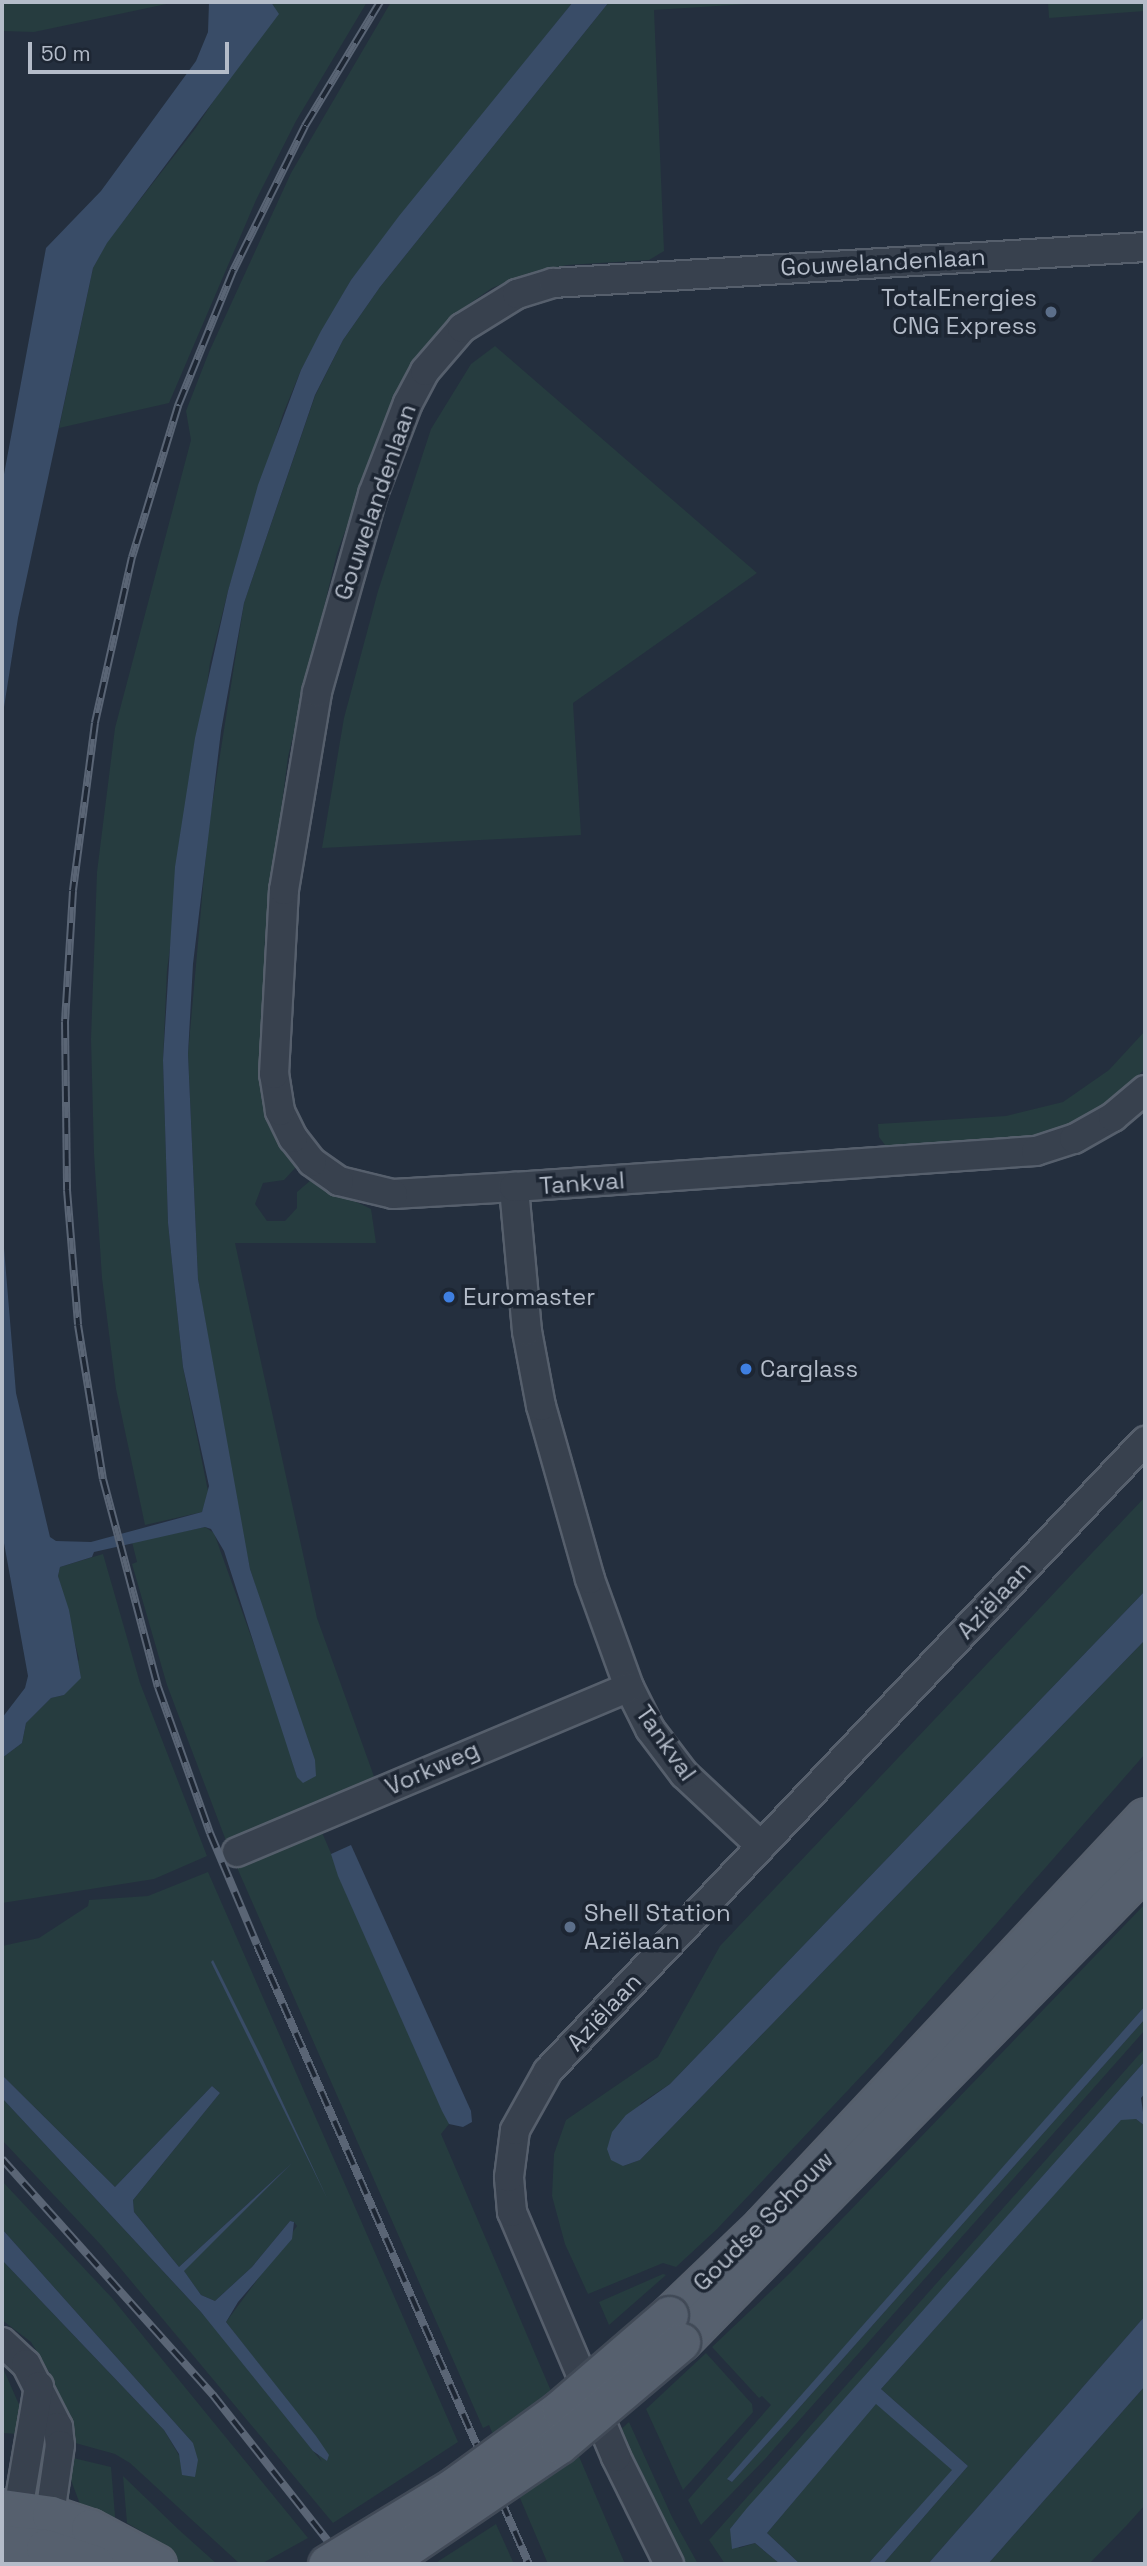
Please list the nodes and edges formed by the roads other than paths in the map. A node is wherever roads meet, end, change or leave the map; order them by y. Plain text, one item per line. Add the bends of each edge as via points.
1 (1145, 247) edge
2 (1145, 1090) edge
3 (514, 1187) junction
4 (1145, 1441) edge
5 (629, 1687) junction
6 (1145, 1817) edge
7 (761, 1846) junction
8 (237, 1852) dead end
9 (1145, 1868) edge
10 (675, 2328) junction
11 (2, 2342) edge
12 (22, 2528) edge
13 (94, 2564) edge
14 (157, 2564) edge
15 (327, 2564) edge
16 (383, 2564) edge
17 (669, 2564) edge

1 - 3 street, Gouwelandenlaan via 553,283 516,294 462,328 425,371 373,494 317,692 284,890 274,1074 280,1111 293,1139 312,1162 339,1181 393,1194
2 - 3 street, Tankval via 1103,1123 1036,1151
3 - 5 street, Tankval via 525,1319 541,1406 590,1579
4 - 7 street, Aziëlaan
5 - 7 street, Tankval via 650,1729 684,1774
5 - 8 street, Vorkweg
6 - 10 main road, Goudse Schouw via 762,2226
7 - 17 street, Aziëlaan via 548,2071 528,2101 511,2153 512,2212 615,2457
9 - 10 main road, Goudse Schouw
10 - 15 main road, Goudse Schouw, bridge via 464,2479
10 - 16 main road, Goudse Schouw, bridge via 559,2445
11 - 12 street via 26,2364 39,2386 58,2427 60,2445
12 - 13 main road
12 - 14 main road via 90,2528

